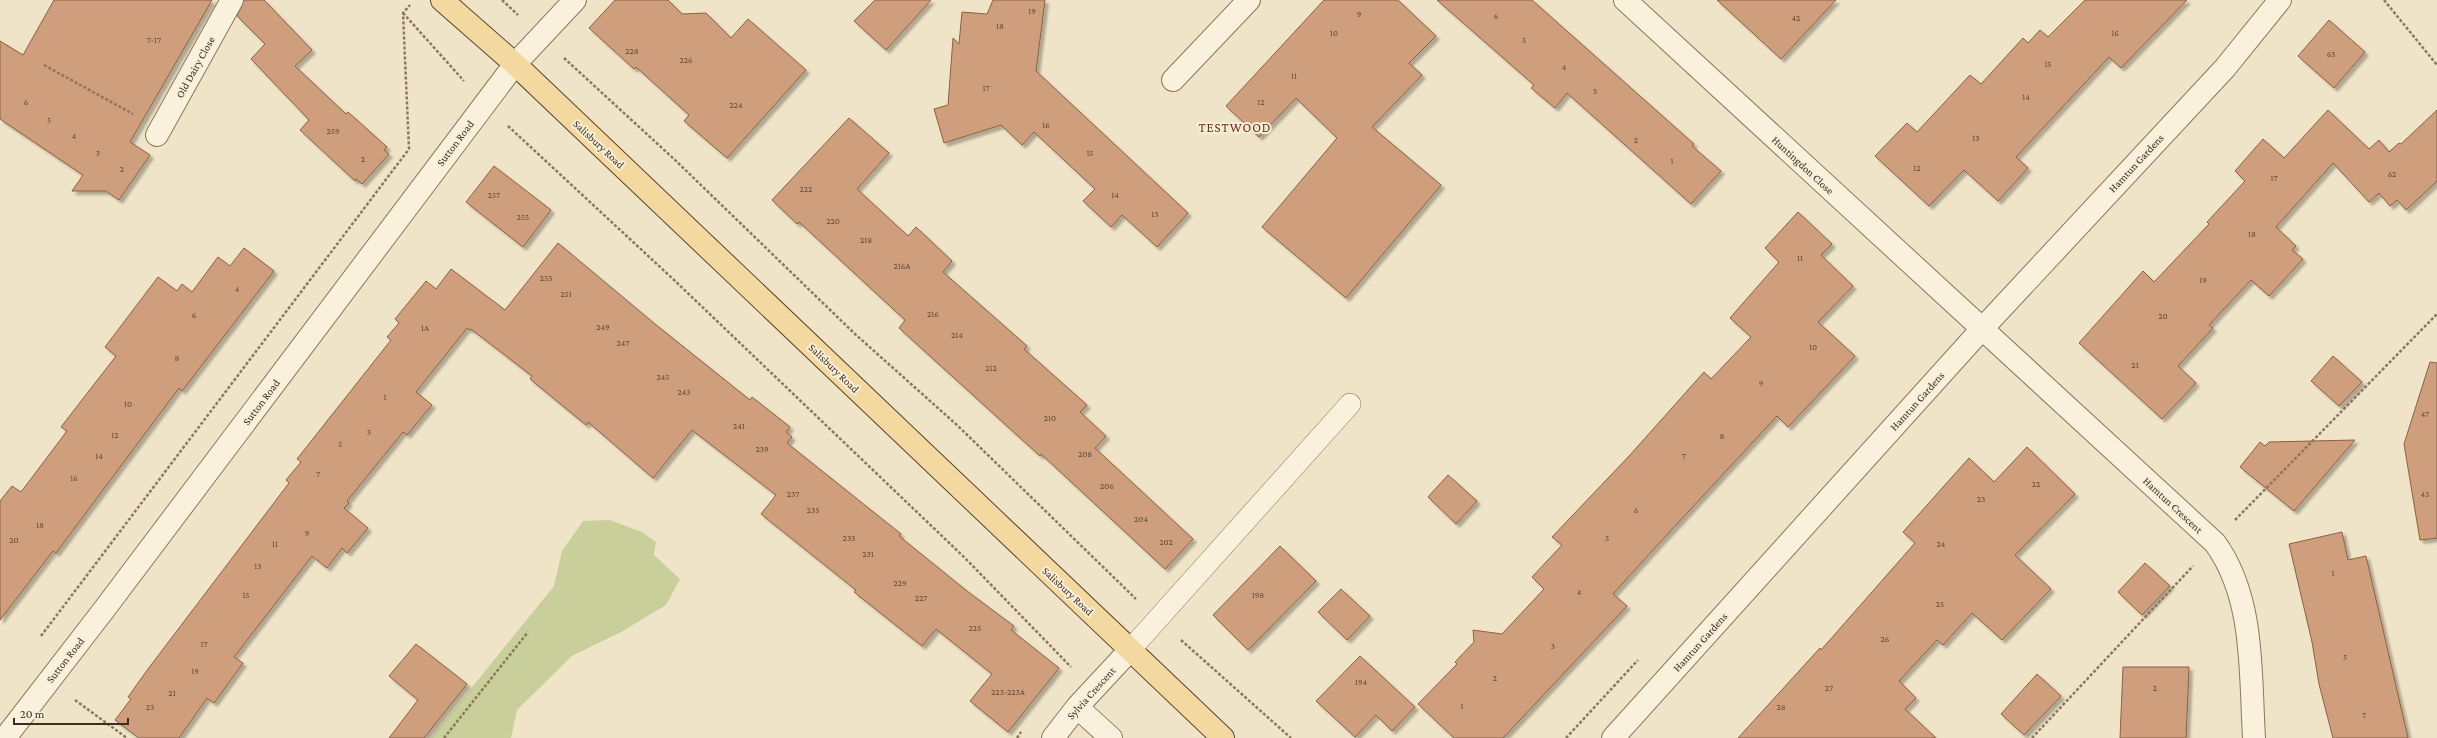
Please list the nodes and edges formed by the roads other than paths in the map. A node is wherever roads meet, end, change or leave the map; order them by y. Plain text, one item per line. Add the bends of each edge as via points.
1 (232, 0) edge
2 (442, 0) edge
3 (575, 0) edge
4 (1249, 0) edge
5 (1625, 0) edge
6 (2280, 0) edge
7 (515, 64) junction
8 (1174, 80) dead end
9 (159, 132) road end
10 (1981, 330) junction
11 (1350, 404) dead end
12 (1130, 650) junction
13 (1082, 702) junction
14 (5, 738) edge
15 (1053, 738) edge
16 (1111, 738) edge
17 (1223, 738) edge
18 (1613, 738) edge
19 (2254, 738) edge

1 - 9 street, Old Dairy Close
2 - 7 main road, Salisbury Road
3 - 7 street, Sutton Road
4 - 8 street
5 - 10 street, Huntingdon Close
6 - 10 street, Hamtun Gardens via 2225,68
7 - 12 main road, Salisbury Road
7 - 14 street, Sutton Road
10 - 18 street, Hamtun Gardens
10 - 19 street, Hamtun Crescent via 2215,543 2227,560 2243,603
11 - 12 lane
12 - 13 street, Sylvia Crescent
12 - 17 main road, Salisbury Road
13 - 15 street, Sylvia Crescent
13 - 16 street

